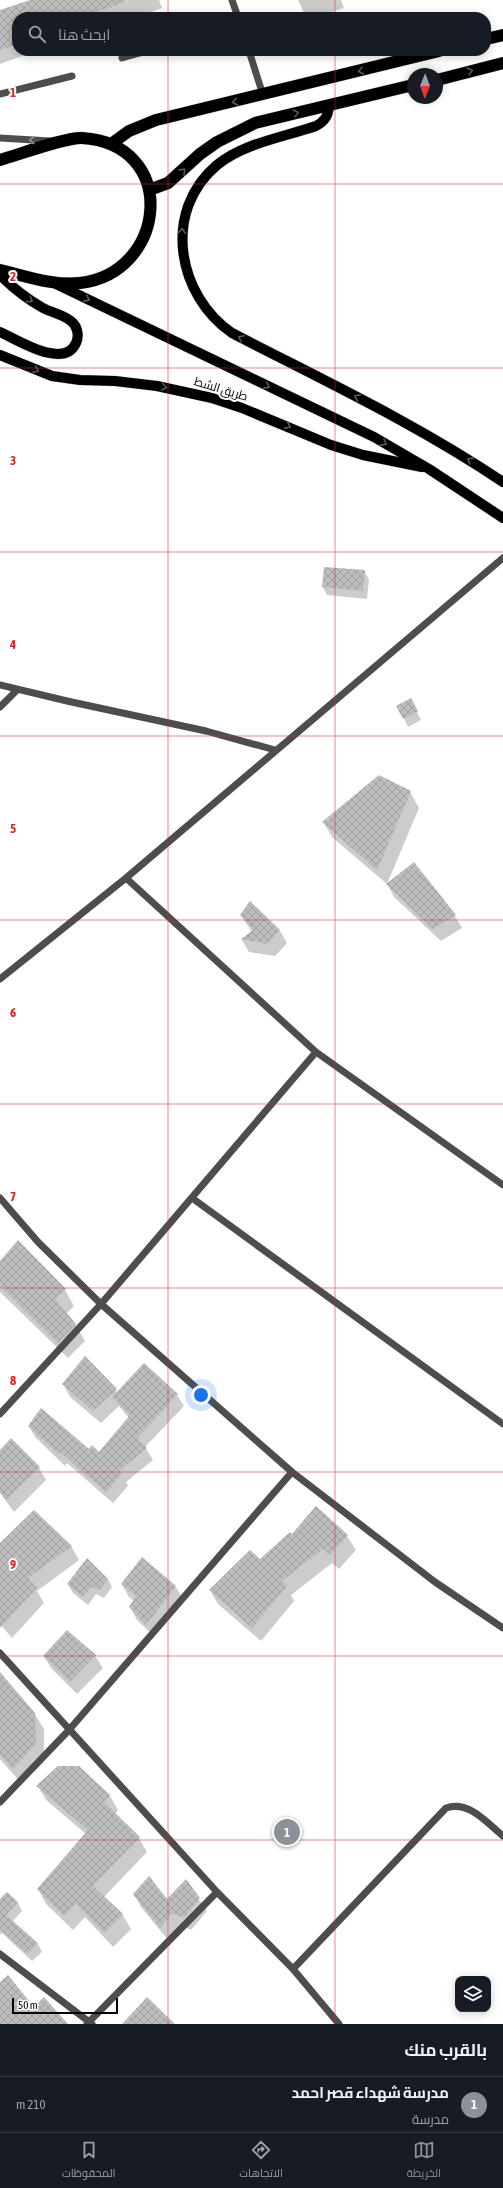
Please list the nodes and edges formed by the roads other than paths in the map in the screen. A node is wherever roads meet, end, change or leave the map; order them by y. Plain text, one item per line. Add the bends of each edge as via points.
1 (232, 0) edge
2 (236, 12) edge
3 (503, 35) edge
4 (491, 38) edge
5 (129, 56) edge
6 (251, 56) edge
7 (419, 56) edge
8 (122, 58) dead end
9 (503, 63) edge
10 (72, 76) dead end
11 (443, 78) edge
12 (407, 86) edge
13 (0, 94) edge
14 (263, 95) junction
15 (329, 106) junction
16 (0, 138) edge
17 (65, 142) junction
18 (111, 144) junction
19 (0, 160) edge
20 (149, 190) junction
21 (0, 270) edge
22 (0, 275) edge
23 (52, 282) junction
24 (0, 332) edge
25 (0, 355) edge
26 (430, 469) junction
27 (503, 482) edge
28 (503, 518) edge
29 (503, 558) edge
30 (0, 685) edge
31 (17, 690) junction
32 (0, 707) edge
33 (275, 750) junction
34 (126, 878) junction
35 (0, 979) edge
36 (316, 1052) junction
37 (503, 1185) edge
38 (0, 1198) edge
39 (192, 1198) junction
40 (101, 1304) junction
41 (0, 1414) edge
42 (503, 1424) edge
43 (292, 1472) junction
44 (503, 1628) edge
45 (0, 1653) edge
46 (69, 1730) junction
47 (0, 1802) edge
48 (503, 1836) edge
49 (217, 1892) junction
50 (0, 1954) edge
51 (293, 1969) junction
52 (90, 2023) edge
53 (339, 2024) edge

1 - 2 street
3 - 4 highway
5 - 8 street
6 - 14 street
7 -> 14 highway
11 -> 9 highway
10 - 13 street
12 - 15 highway
14 -> 18 highway via 143,124
20 -> 15 highway via 168,184 200,154 235,132 255,123
27 -> 15 main road via 396,417 232,333 208,313 193,289 184,262 182,235 186,210 198,187 217,165 241,150 323,122 328,115
17 -> 16 street
17 - 18 highway via 80,138
17 - 19 highway
18 - 20 highway via 124,151 135,162
20 - 23 highway via 152,210 145,234 130,258 120,267 95,280 81,283
21 - 23 highway
22 -> 24 main road via 31,301 69,320 76,328 77,339 76,344 68,352 56,356
23 -> 26 main road via 374,438
25 -> 26 main road, طريق الشط via 52,376 158,386 212,398 363,456
26 - 28 main road
29 - 33 street
30 - 31 street
31 - 32 street
31 - 33 street via 206,730
33 - 34 street
34 - 35 street
34 - 36 street
36 - 37 street
36 - 39 street
38 - 40 street via 38,1242
39 - 40 street
39 - 42 street
40 - 41 street
40 - 43 street
43 - 44 street via 436,1582
43 - 46 street
45 - 46 street
46 - 47 street
46 - 49 street
48 - 51 street via 472,1810 461,1805 446,1808
49 - 51 street
49 - 52 street
50 - 52 street
51 - 53 street

